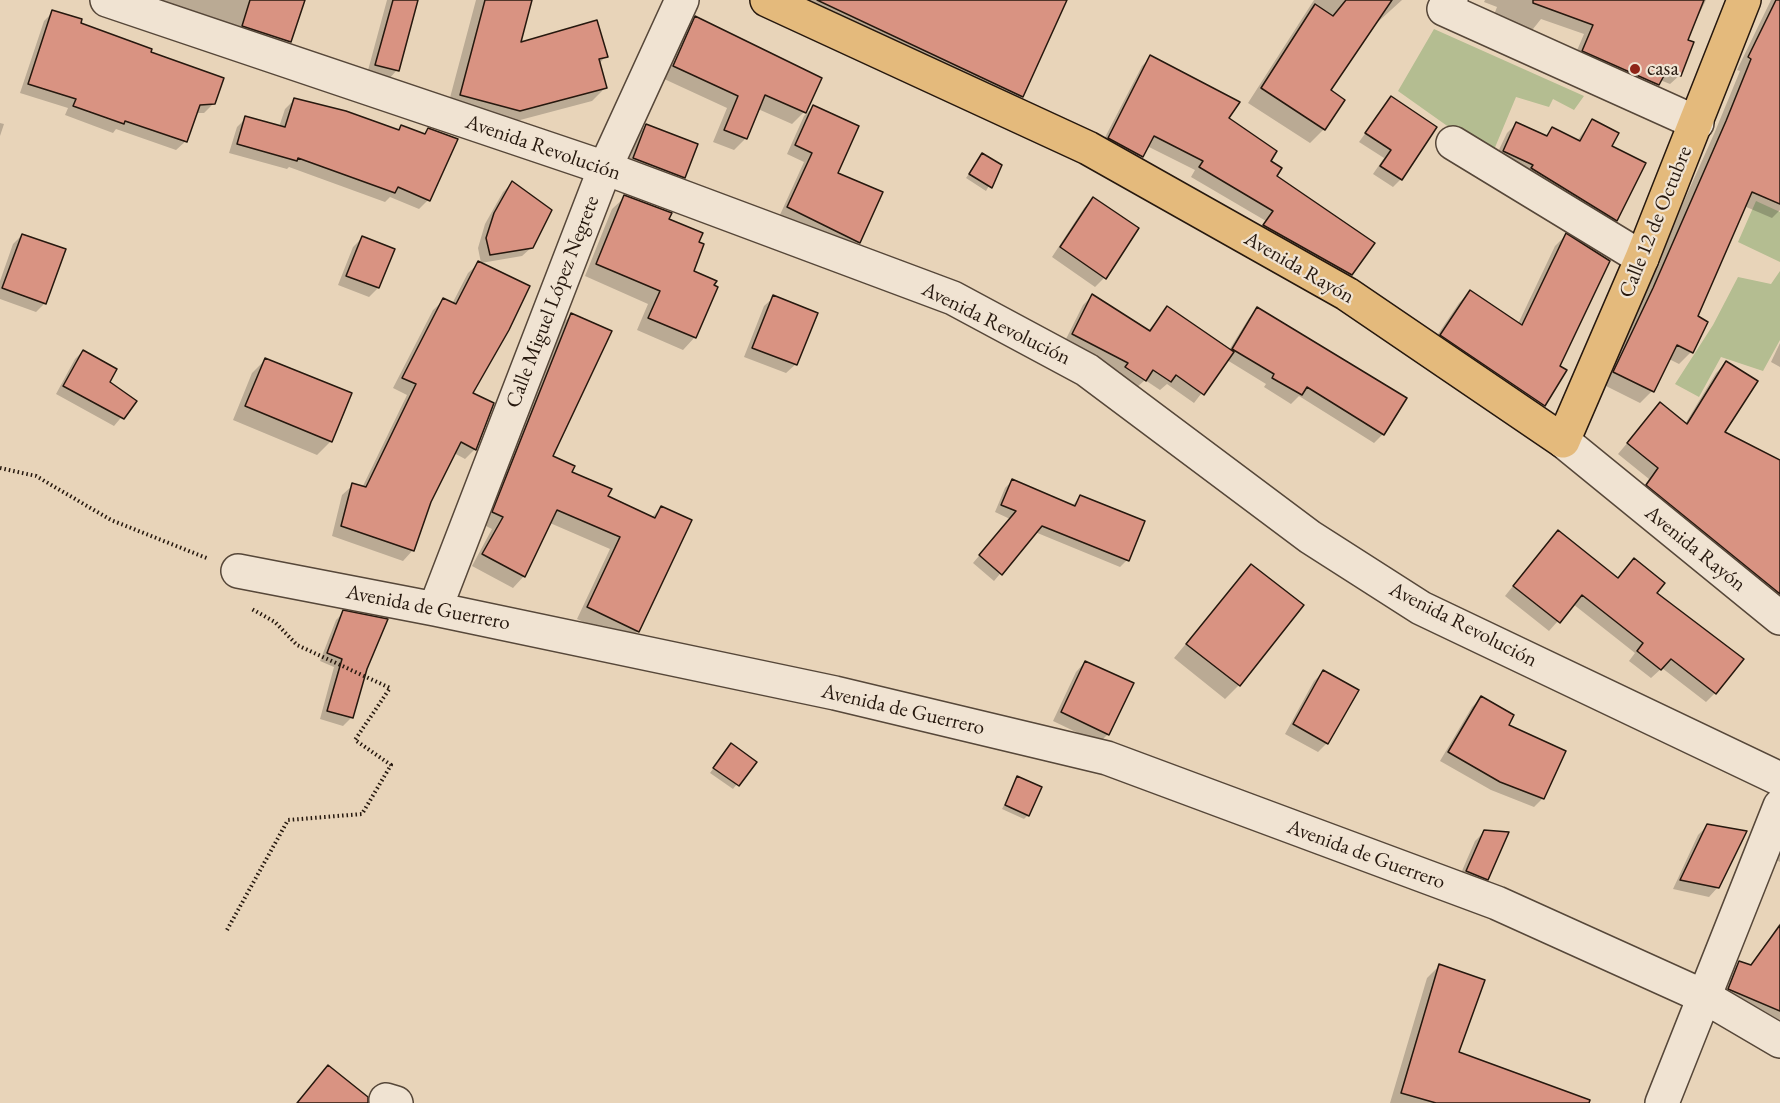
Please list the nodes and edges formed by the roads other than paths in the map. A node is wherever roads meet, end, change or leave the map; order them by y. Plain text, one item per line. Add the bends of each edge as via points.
1 (107, 0) edge
2 (682, 0) edge
3 (767, 0) edge
4 (1451, 0) edge
5 (1743, 0) edge
6 (1696, 123) junction
7 (1453, 143) dead end
8 (605, 168) junction
9 (1642, 258) junction
10 (1563, 441) junction
11 (238, 571) road end
12 (435, 609) junction
13 (1780, 618) edge
14 (1780, 779) edge
15 (1780, 806) edge
16 (1705, 998) junction
17 (1780, 1041) edge
18 (1662, 1103) edge

1 - 8 street, Avenida Revolución
2 - 8 street, Calle Miguel López Negrete
3 - 10 main road, Avenida Rayón via 1088,148 1347,294
4 - 6 street via 1444,9
5 - 6 main road, Calle 12 de Octubre
6 - 9 main road, Calle 12 de Octubre
7 - 9 street
8 - 12 street, Calle Miguel López Negrete
8 - 14 street, Avenida Revolución via 952,298 1088,370 1310,537 1421,608
9 - 10 main road, Calle 12 de Octubre
10 - 13 street, Avenida Rayón
11 - 12 street, Avenida de Guerrero
12 - 16 street, Avenida de Guerrero via 836,693 1107,758 1497,903
15 - 16 street
16 - 17 street, Avenida de Guerrero
16 - 18 street

